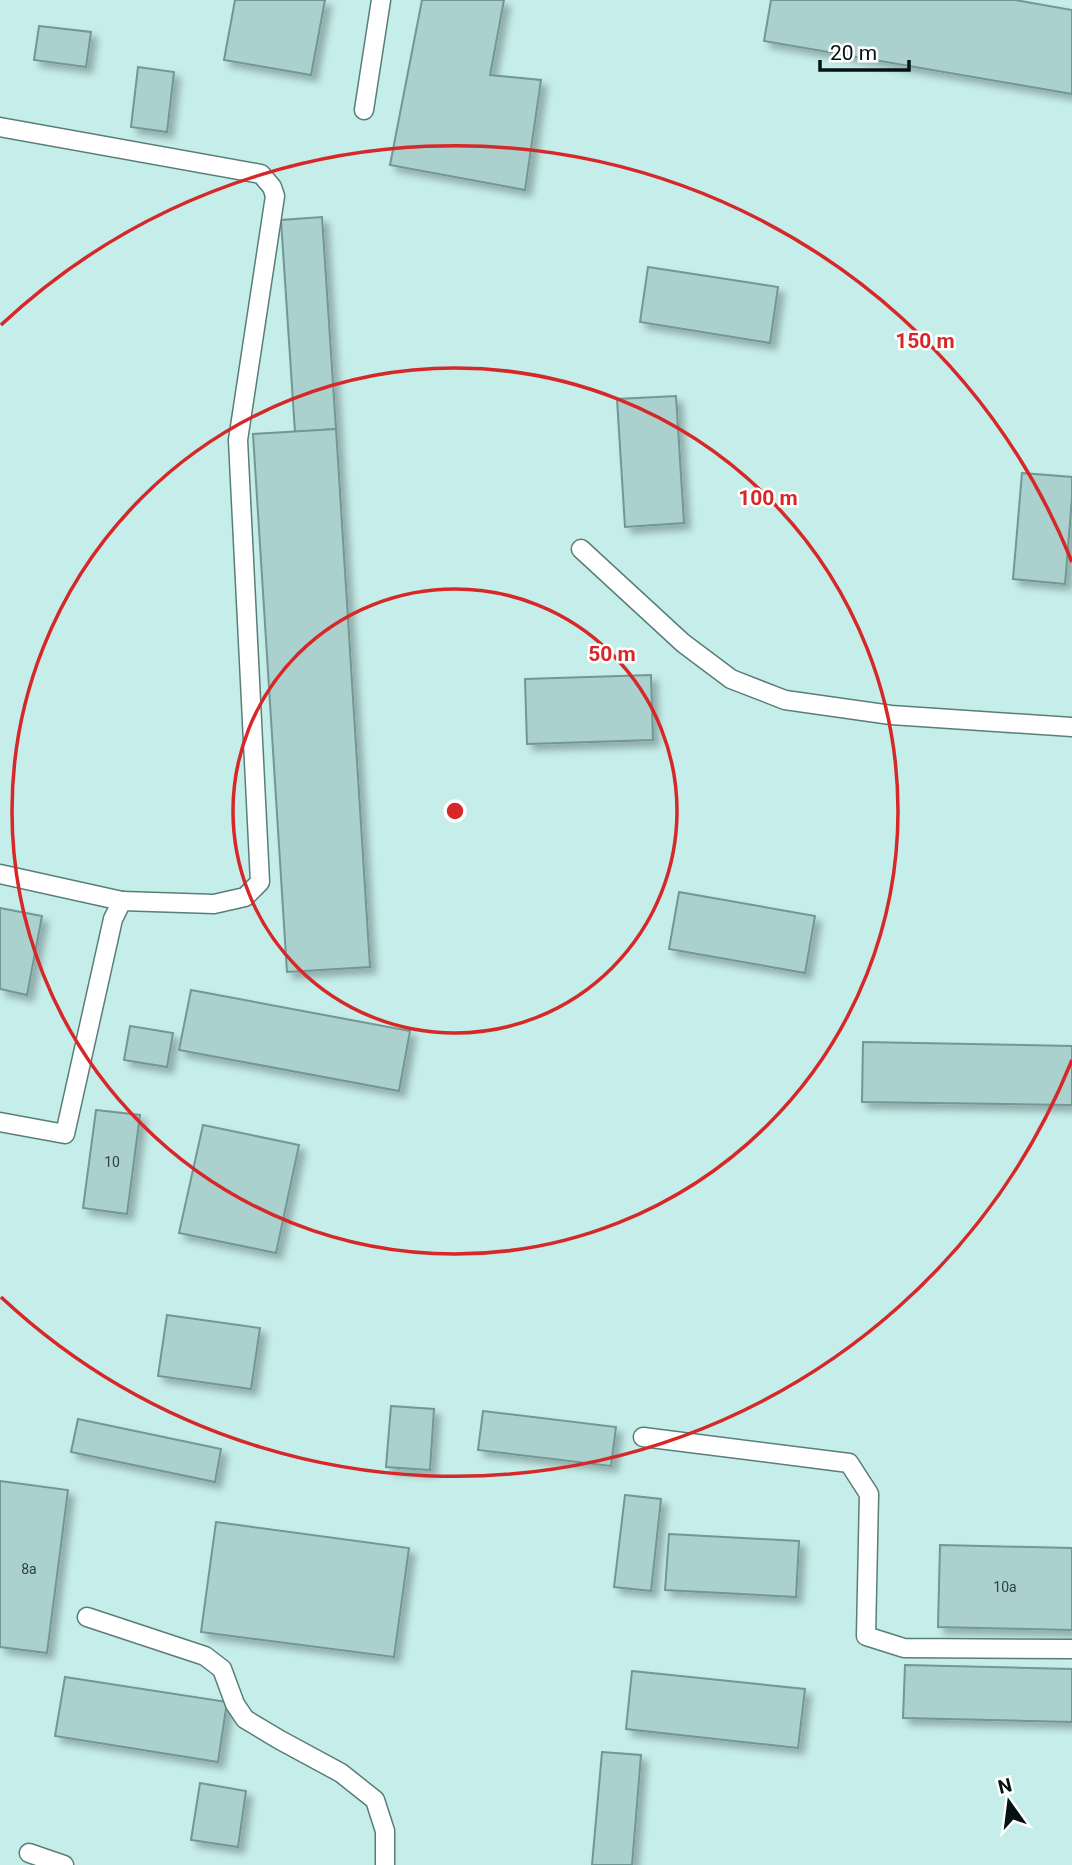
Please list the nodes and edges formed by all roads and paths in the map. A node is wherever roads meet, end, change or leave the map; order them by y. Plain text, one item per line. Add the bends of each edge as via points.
1 (381, 0) edge
2 (364, 110) dead end
3 (0, 127) edge
4 (581, 549) dead end
5 (1072, 727) edge
6 (0, 874) edge
7 (122, 901) junction
8 (0, 1122) edge
9 (642, 1437) dead end
10 (87, 1617) dead end
11 (1072, 1649) edge
12 (29, 1853) dead end
13 (64, 1865) edge
14 (385, 1865) edge

1 - 2 lane
3 - 7 lane via 261,174 275,196 238,440 260,882 245,897 214,904
4 - 5 lane via 683,643 731,679 785,700 891,715
6 - 7 lane
7 - 8 lane via 113,919 65,1134
9 - 11 lane via 849,1463 869,1494 866,1636 904,1648
10 - 14 lane via 205,1656 222,1669 245,1719 341,1773 375,1800 385,1831
12 - 13 lane

